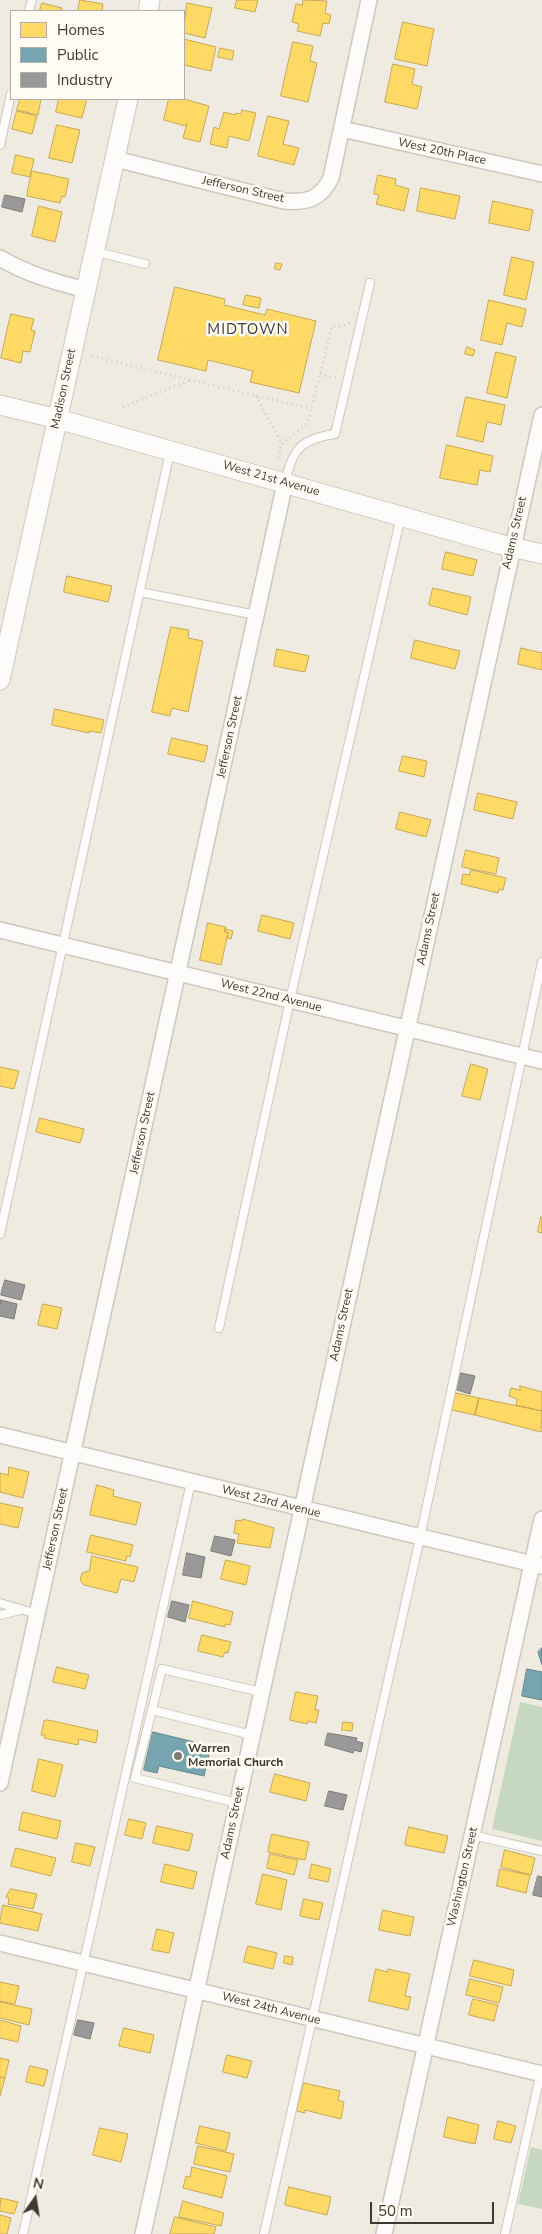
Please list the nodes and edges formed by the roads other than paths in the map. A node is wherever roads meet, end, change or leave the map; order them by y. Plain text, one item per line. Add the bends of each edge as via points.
1 (369, 0) edge
2 (10, 99) edge
3 (128, 100) edge
4 (342, 129) junction
5 (0, 145) edge
6 (115, 159) junction
7 (542, 174) edge
8 (94, 251) junction
9 (0, 258) edge
10 (145, 264) dead end
11 (370, 283) dead end
12 (86, 290) junction
13 (0, 405) edge
14 (542, 416) edge
15 (58, 419) junction
16 (170, 451) junction
17 (285, 483) junction
18 (401, 516) junction
19 (512, 547) junction
20 (542, 554) edge
21 (140, 592) junction
22 (256, 615) junction
23 (0, 680) edge
24 (0, 930) edge
25 (64, 945) junction
26 (542, 962) edge
27 (179, 972) junction
28 (290, 1000) junction
29 (407, 1030) junction
30 (521, 1056) junction
31 (542, 1061) edge
32 (0, 1234) edge
33 (219, 1328) dead end
34 (0, 1436) edge
35 (72, 1453) junction
36 (191, 1482) junction
37 (301, 1509) junction
38 (542, 1519) edge
39 (420, 1538) junction
40 (537, 1565) edge
41 (0, 1603) edge
42 (20, 1610) junction
43 (37, 1614) junction
44 (0, 1615) edge
45 (261, 1692) junction
46 (152, 1710) junction
47 (252, 1735) junction
48 (0, 1783) edge
49 (237, 1803) junction
50 (472, 1835) junction
51 (542, 1851) edge
52 (0, 1943) edge
53 (85, 1963) junction
54 (196, 1990) junction
55 (311, 2019) junction
56 (425, 2047) junction
57 (542, 2072) edge
58 (24, 2234) edge
59 (143, 2234) edge
60 (264, 2234) edge
61 (384, 2234) edge
62 (505, 2234) edge

1 - 4 street, Jefferson Street
2 - 5 lane
3 - 6 street, Madison Street
4 - 6 street, Jefferson Street via 331,178 326,188 310,201 284,201
4 - 7 street, West 20th Place
6 - 8 street, Madison Street
8 - 10 lane
8 - 12 street, Madison Street
9 - 12 street via 38,276
11 - 17 lane via 335,434 313,438 298,448
12 - 15 street, Madison Street
13 - 15 street, West 21st Avenue
14 - 19 street, Adams Street
15 - 16 street, West 21st Avenue
15 - 23 street, Madison Street
16 - 17 street, West 21st Avenue
16 - 21 lane
17 - 18 street, West 21st Avenue
17 - 22 street, Jefferson Street
18 - 19 street, West 21st Avenue
18 - 28 lane
19 - 20 street, West 21st Avenue
19 - 29 street, Adams Street
21 - 22 lane
21 - 25 lane
22 - 27 street, Jefferson Street
24 - 25 street, West 22nd Avenue
25 - 27 street, West 22nd Avenue
25 - 32 lane
26 - 30 lane
27 - 28 street, West 22nd Avenue
27 - 35 street, Jefferson Street
28 - 29 street, West 22nd Avenue
28 - 33 lane
29 - 30 street, West 22nd Avenue
29 - 37 street, Adams Street
30 - 31 street, West 22nd Avenue
30 - 39 lane
34 - 35 street, West 23rd Avenue
35 - 36 street, West 23rd Avenue
35 - 43 street, Jefferson Street
36 - 37 street, West 23rd Avenue
36 - 53 lane
37 - 39 street, West 23rd Avenue
37 - 45 street, Adams Street
38 - 40 street, Washington Street
39 - 40 street, West 23rd Avenue
39 - 55 lane
40 - 50 street, Washington Street
41 - 42 lane
42 - 43 lane
42 - 44 lane
43 - 48 street, Jefferson Street
45 - 46 lane via 162,1669
45 - 47 street, Adams Street
46 - 47 lane
46 - 49 lane via 135,1778
47 - 49 street, Adams Street
49 - 54 street, Adams Street
50 - 51 lane
50 - 56 street, Washington Street
52 - 53 street, West 24th Avenue
53 - 54 street, West 24th Avenue
53 - 58 lane
54 - 55 street, West 24th Avenue
54 - 59 street, Adams Street
55 - 56 street, West 24th Avenue
55 - 60 lane
56 - 57 street, West 24th Avenue
56 - 61 street, Washington Street
57 - 62 lane

